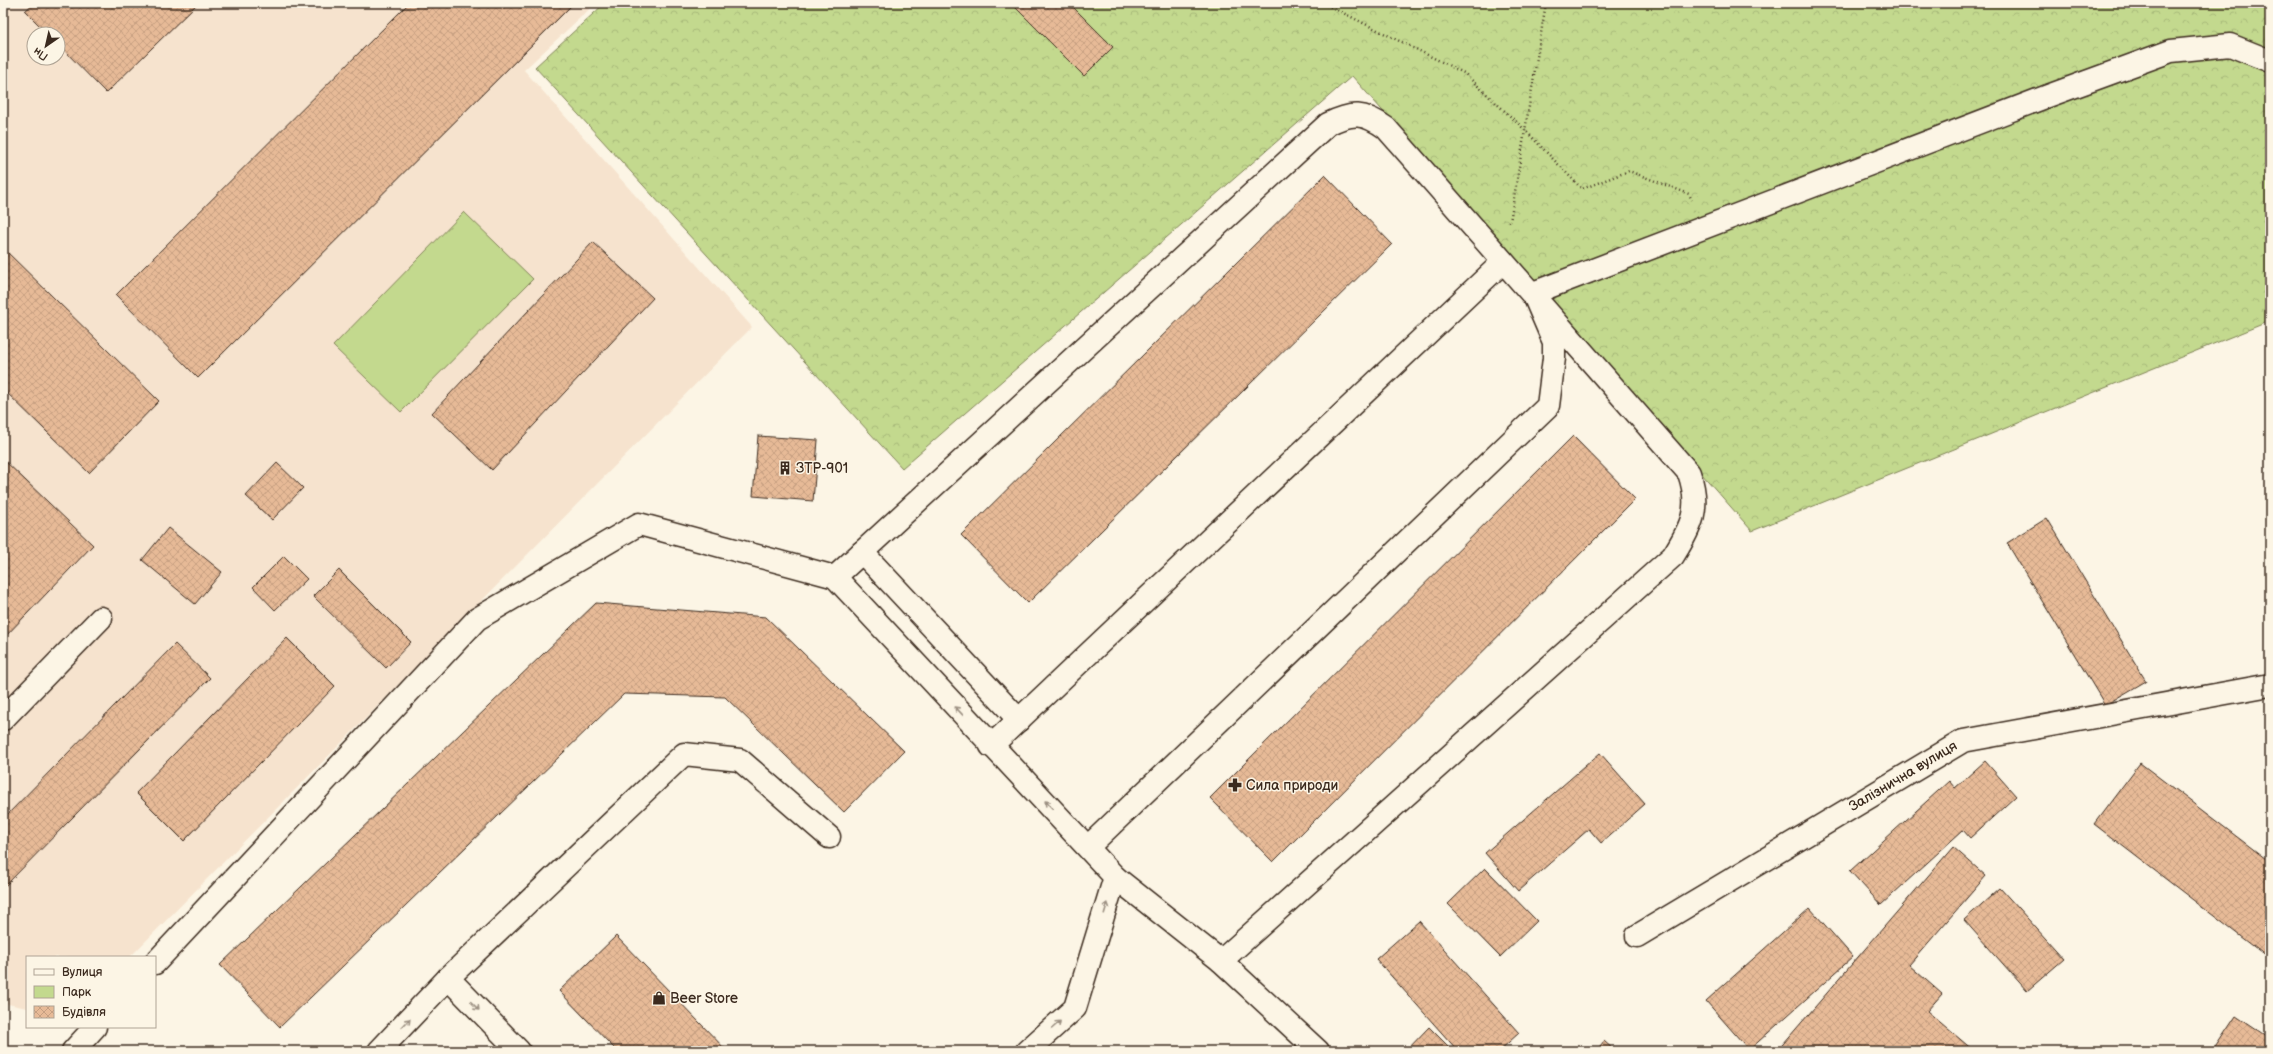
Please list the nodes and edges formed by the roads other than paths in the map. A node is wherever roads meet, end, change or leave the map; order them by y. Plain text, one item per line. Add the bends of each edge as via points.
1 (2270, 62) edge
2 (1503, 262) junction
3 (1533, 293) junction
4 (862, 552) junction
5 (835, 577) junction
6 (101, 618) dead end
7 (2270, 685) edge
8 (3, 719) edge
9 (1020, 720) junction
10 (991, 746) junction
11 (829, 837) dead end
12 (1088, 847) junction
13 (1115, 877) junction
14 (1638, 936) dead end
15 (156, 962) edge
16 (1221, 962) junction
17 (448, 978) junction
18 (94, 1028) edge
19 (73, 1051) edge
20 (379, 1051) edge
21 (519, 1051) edge
22 (1027, 1051) edge
23 (1318, 1051) edge

1 - 3 street via 2230,45 2171,51
2 - 3 street
2 - 4 street via 1386,128 1372,118 1355,114 1341,118 1328,124 1266,180
2 - 9 street
3 - 12 street via 1554,342 1548,406
3 - 16 street via 1689,473 1695,491 1694,513 1687,534 1673,556
4 - 5 street
4 - 9 street
10 -> 5 street
5 - 15 street via 639,524 477,619
6 - 8 street
7 - 14 street, Залізнична вулиця via 1963,741
9 - 10 street
12 -> 10 street
11 - 17 street via 740,760 684,754
12 - 13 street
13 - 16 street
22 -> 13 street via 1075,1008
16 - 23 street
20 -> 17 street
17 -> 21 street
18 - 19 street

